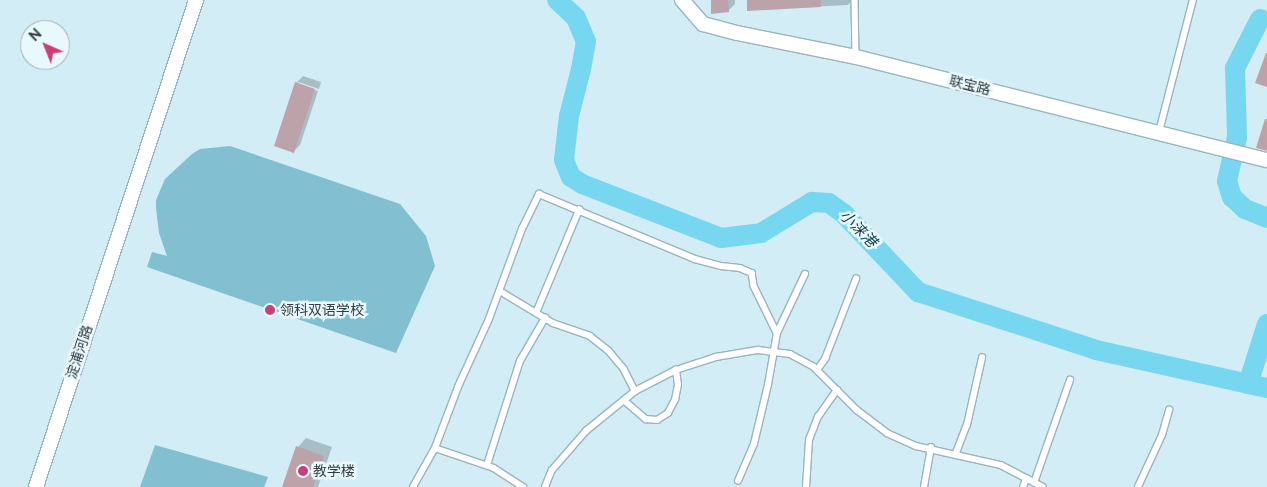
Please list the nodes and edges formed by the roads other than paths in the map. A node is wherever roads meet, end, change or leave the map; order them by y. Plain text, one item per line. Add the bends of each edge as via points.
1 (196, 0) edge
2 (682, 0) edge
3 (855, 0) edge
4 (1193, 0) edge
5 (856, 57) junction
6 (1159, 132) junction
7 (1267, 160) edge
8 (579, 210) junction
9 (805, 274) dead end
10 (856, 279) dead end
11 (500, 291) junction
12 (536, 313) junction
13 (545, 318) junction
14 (777, 334) junction
15 (774, 352) junction
16 (982, 358) dead end
17 (676, 370) junction
18 (817, 370) junction
19 (1070, 380) dead end
20 (837, 390) junction
21 (635, 392) junction
22 (624, 400) junction
23 (1169, 410) dead end
24 (435, 448) junction
25 (931, 448) junction
26 (956, 453) junction
27 (486, 465) junction
28 (1026, 478) junction
29 (738, 481) dead end
30 (1034, 482) junction
31 (36, 487) edge
32 (413, 487) edge
33 (523, 487) edge
34 (545, 487) edge
35 (806, 487) edge
36 (924, 487) edge
37 (1023, 487) edge
38 (1043, 487) edge
39 (1138, 487) edge

1 - 31 street, 淀浦河路
2 - 5 street, 联宝路 via 703,24
3 - 5 lane
4 - 6 lane
5 - 6 street, 联宝路
6 - 7 street, 联宝路
8 - 11 lane via 538,194
8 - 12 lane
8 - 14 lane via 695,259 740,268 752,274 754,286
9 - 14 lane
10 - 18 lane via 825,359
11 - 12 lane
11 - 24 lane
12 - 13 lane
13 - 21 lane via 590,336 624,369
13 - 27 lane via 520,360
14 - 15 lane
15 - 17 lane via 758,350 716,357
15 - 18 lane via 790,354
15 - 29 lane via 754,444
16 - 26 lane via 967,426
17 - 21 lane
17 - 22 lane via 676,400 668,413 657,420 646,419
18 - 20 lane
19 - 30 lane
20 - 25 lane via 887,433 916,446
20 - 35 lane via 818,417 809,440
21 - 22 lane
22 - 34 lane via 586,431 552,470
23 - 39 lane via 1162,435
24 - 27 lane
24 - 32 lane
25 - 26 lane
25 - 36 lane
26 - 28 lane via 1001,465
27 - 33 lane
28 - 30 lane
28 - 37 lane
30 - 38 lane

